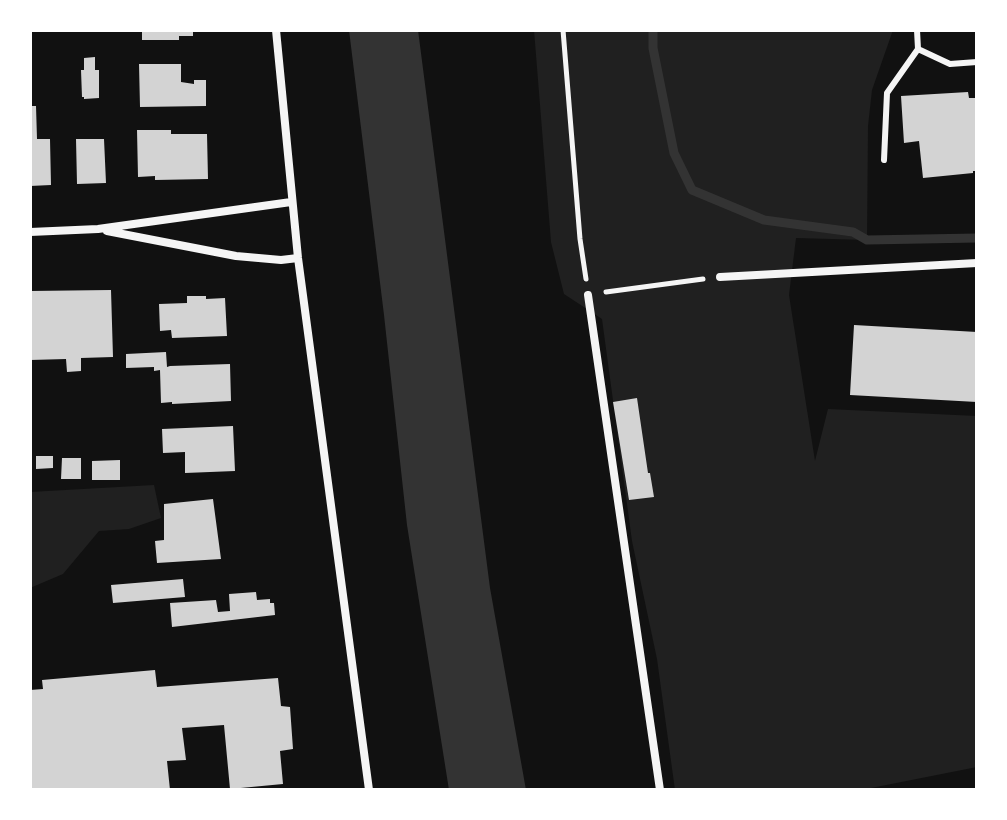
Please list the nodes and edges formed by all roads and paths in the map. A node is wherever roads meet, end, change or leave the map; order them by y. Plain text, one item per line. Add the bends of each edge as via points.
1 (276, 30) edge
2 (563, 30) edge
3 (917, 30) edge
4 (918, 49) junction
5 (977, 62) edge
6 (884, 160) dead end
7 (291, 202) junction
8 (98, 229) junction
9 (30, 232) edge
10 (298, 258) junction
11 (977, 263) edge
12 (720, 277) joint
13 (588, 295) junction
14 (369, 790) edge
15 (660, 790) edge

1 - 7 street
2 - 13 path
3 - 4 lane
4 - 5 lane via 950,64
4 - 6 lane via 887,93
7 - 8 street
7 - 10 street
8 - 9 street
8 - 10 street via 236,256
10 - 14 street
11 - 12 street
12 - 13 path
13 - 15 street

